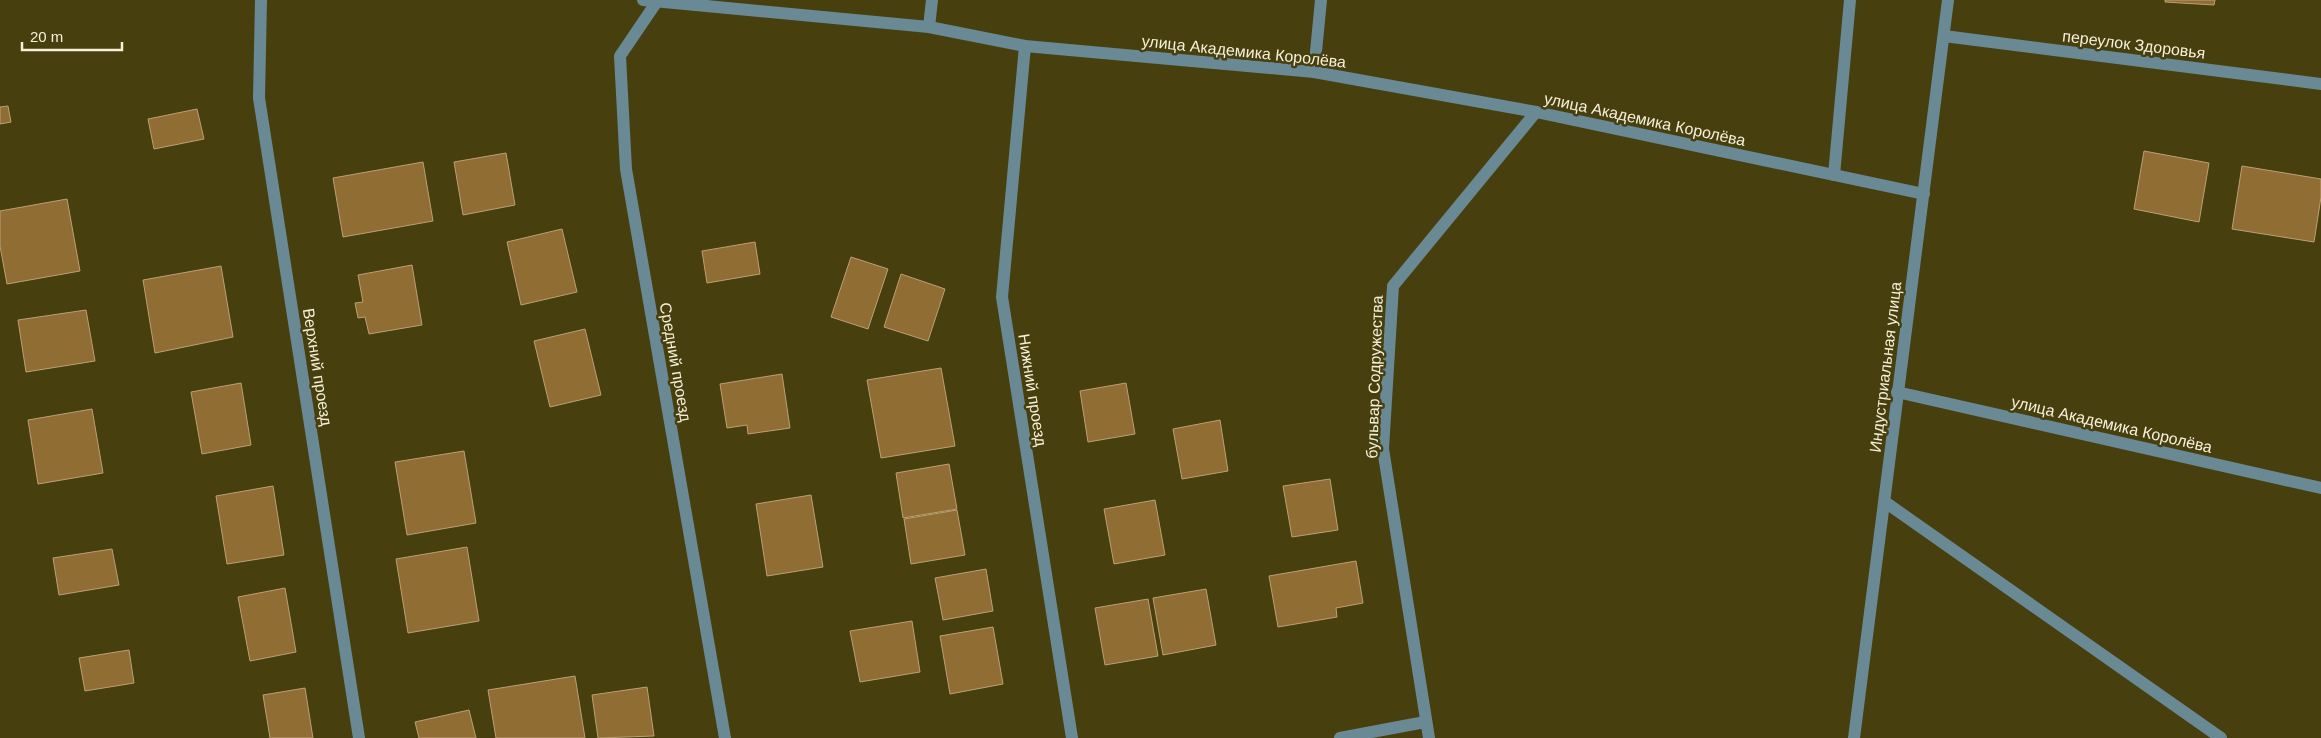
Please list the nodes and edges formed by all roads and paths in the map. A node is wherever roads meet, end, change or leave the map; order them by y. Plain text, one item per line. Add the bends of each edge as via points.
1 (261, 0) edge
2 (643, 0) edge
3 (932, 0) edge
4 (1321, 0) edge
5 (1850, 0) edge
6 (1948, 0) edge
7 (658, 1) edge
8 (929, 27) junction
9 (1944, 36) junction
10 (1025, 46) junction
11 (1314, 72) junction
12 (2321, 84) edge
13 (1536, 112) junction
14 (1834, 175) junction
15 (1924, 194) junction
16 (1897, 392) junction
17 (2321, 488) edge
18 (1885, 502) junction
19 (1426, 722) junction
20 (359, 738) edge
21 (725, 738) edge
22 (1072, 738) edge
23 (1340, 738) edge
24 (1429, 738) edge
25 (1854, 738) edge
26 (2221, 738) edge

1 - 20 street, Верхний проезд via 260,98
2 - 7 street, улица Академика Королёва
3 - 8 street
4 - 11 street
5 - 14 street
6 - 9 street, Индустриальная улица
7 - 8 street, улица Академика Королёва
7 - 21 street, Средний проезд via 620,56 626,169
8 - 10 street, улица Академика Королёва
9 - 12 street, переулок Здоровья
9 - 15 street, Индустриальная улица
10 - 11 street, улица Академика Королёва
10 - 22 street, Нижний проезд via 1002,297
11 - 13 street, улица Академика Королёва
13 - 14 street, улица Академика Королёва
13 - 19 street, бульвар Содружества via 1394,286 1384,449
14 - 15 street, улица Академика Королёва
15 - 16 street, Индустриальная улица
16 - 17 street, улица Академика Королёва
16 - 18 street, Индустриальная улица
18 - 25 street, Индустриальная улица
18 - 26 street
19 - 23 street
19 - 24 street, бульвар Содружества

